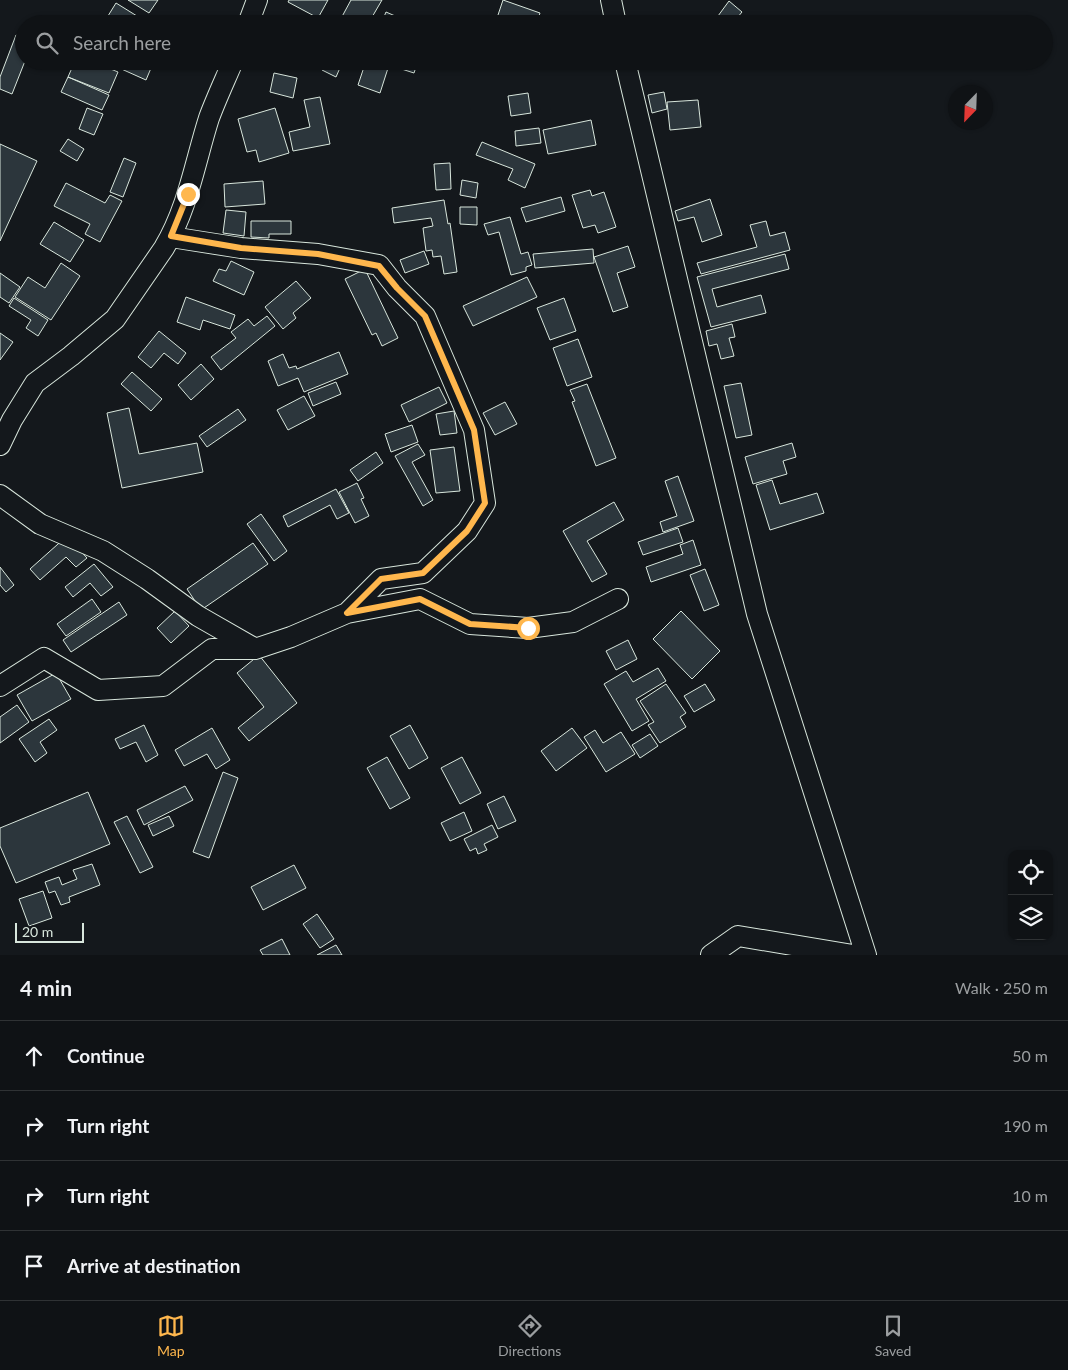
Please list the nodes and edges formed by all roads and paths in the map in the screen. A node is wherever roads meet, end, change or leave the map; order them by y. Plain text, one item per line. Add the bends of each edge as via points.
1 (611, 0) edge
2 (254, 1) edge
3 (250, 15) edge
4 (614, 15) edge
5 (229, 70) edge
6 (627, 70) edge
7 (171, 236) junction
8 (0, 445) edge
9 (0, 495) edge
10 (618, 599) dead end
11 (347, 613) junction
12 (255, 649) junction
13 (0, 686) edge
14 (711, 955) edge
15 (853, 955) edge
16 (866, 955) edge

1 - 4 street
2 - 3 street
5 - 7 street via 210,117 188,194
6 - 16 street via 757,614
7 - 8 street via 115,319 35,383
7 - 11 street via 241,248 318,254 379,266 425,316 474,430 485,503 467,531 423,573 381,579
9 - 12 street via 40,524 103,551 198,616
10 - 11 street via 573,622 528,628 470,624 420,599
11 - 12 street
12 - 13 street via 212,649 163,686 98,690 44,658
14 - 15 street via 738,936

